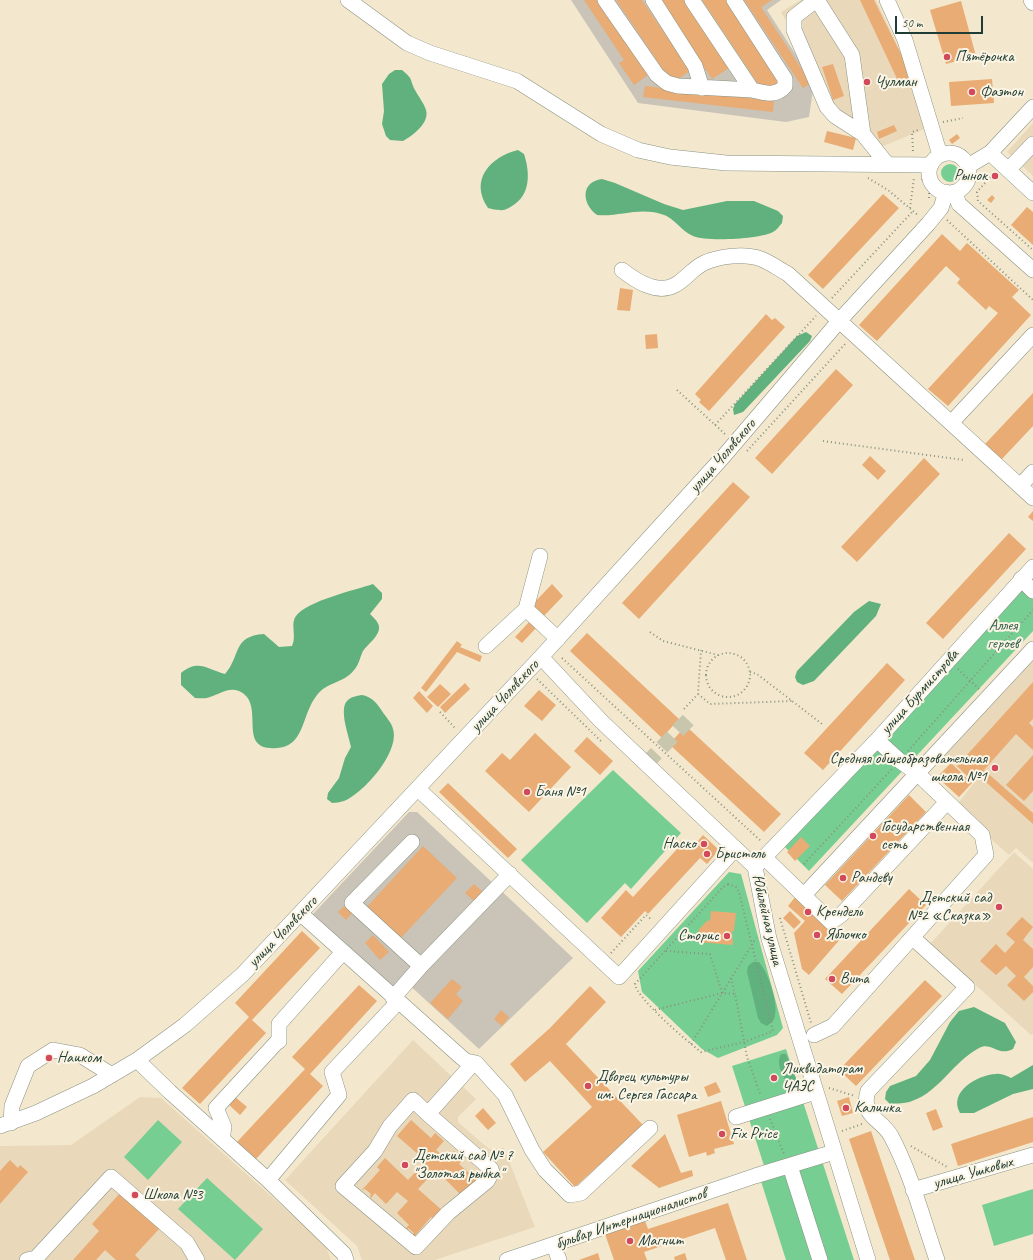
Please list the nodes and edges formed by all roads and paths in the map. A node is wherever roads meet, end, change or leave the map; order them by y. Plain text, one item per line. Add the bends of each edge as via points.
1 (348, 0) edge
2 (605, 0) edge
3 (653, 0) edge
4 (692, 0) edge
5 (734, 0) edge
6 (816, 0) edge
7 (887, 0) edge
8 (1031, 0) edge
9 (1033, 3) edge
10 (702, 88) junction
11 (752, 90) junction
12 (1033, 107) edge
13 (863, 134) junction
14 (1033, 144) edge
15 (990, 153) junction
16 (936, 160) junction
17 (887, 164) junction
18 (968, 166) junction
19 (1005, 167) junction
20 (911, 175) dead end
21 (865, 176) dead end
22 (950, 192) junction
23 (1033, 193) edge
24 (913, 211) junction
25 (938, 212) junction
26 (921, 217) dead end
27 (1033, 250) edge
28 (622, 270) dead end
29 (1033, 270) edge
30 (1033, 300) edge
31 (825, 306) junction
32 (840, 320) junction
33 (1033, 335) edge
34 (677, 390) dead end
35 (951, 423) junction
36 (715, 426) junction
37 (823, 441) dead end
38 (735, 443) junction
39 (964, 460) dead end
40 (1033, 472) edge
41 (1020, 486) junction
42 (1033, 498) edge
43 (540, 556) dead end
44 (1033, 567) edge
45 (1021, 579) junction
46 (1033, 590) edge
47 (526, 609) junction
48 (1033, 610) edge
49 (650, 632) dead end
50 (486, 646) dead end
51 (557, 646) junction
52 (1033, 649) edge
53 (701, 650) junction
54 (719, 655) junction
55 (541, 657) junction
56 (948, 660) junction
57 (750, 672) junction
58 (535, 677) dead end
59 (970, 681) junction
60 (698, 694) junction
61 (988, 697) junction
62 (793, 701) junction
63 (684, 709) dead end
64 (440, 712) dead end
65 (822, 724) dead end
66 (465, 739) junction
67 (877, 740) junction
68 (608, 748) dead end
69 (900, 761) junction
70 (918, 774) junction
71 (418, 789) junction
72 (947, 802) junction
73 (412, 842) dead end
74 (735, 849) junction
75 (763, 858) junction
76 (804, 864) dead end
77 (510, 874) junction
78 (804, 895) junction
79 (301, 914) junction
80 (656, 924) dead end
81 (757, 937) dead end
82 (913, 938) junction
83 (751, 946) junction
84 (665, 951) junction
85 (342, 952) junction
86 (603, 963) junction
87 (421, 966) junction
88 (731, 978) junction
89 (722, 993) junction
90 (735, 994) junction
91 (396, 1000) junction
92 (654, 1010) junction
93 (814, 1035) dead end
94 (744, 1042) junction
95 (691, 1044) junction
96 (138, 1060) junction
97 (472, 1063) junction
98 (112, 1075) junction
99 (821, 1089) junction
100 (865, 1100) junction
101 (766, 1108) junction
102 (428, 1114) junction
103 (736, 1117) dead end
104 (874, 1119) junction
105 (6, 1125) edge
106 (650, 1128) dead end
107 (837, 1133) dead end
108 (222, 1139) junction
109 (910, 1146) dead end
110 (834, 1152) junction
111 (1033, 1155) edge
112 (790, 1166) junction
113 (962, 1176) junction
114 (268, 1180) junction
115 (913, 1190) junction
116 (554, 1245) junction
117 (27, 1260) edge
118 (197, 1260) edge
119 (346, 1260) edge
120 (507, 1260) edge
121 (559, 1260) edge
122 (820, 1260) edge
123 (868, 1260) edge
124 (937, 1260) edge

1 - 17 street via 407,43 430,53 517,80 601,134 638,150 670,157 726,163
2 - 10 street via 657,75 667,83
3 - 10 street via 695,66
4 - 11 street
5 - 11 street via 785,79 786,86 776,92 767,94
6 - 13 street via 852,55
6 - 13 street via 794,17 794,30 827,107 835,116
7 - 16 street via 906,40
8 - 9 street
10 - 11 street
12 - 15 street
13 - 17 street
14 - 19 street
15 - 18 street
15 - 19 street
16 - 17 street
16 - 18 street via 949,153 957,154
16 - 22 street via 930,174 932,182 938,189
18 - 22 street via 970,174 967,182 962,189
19 - 23 street
19 - 27 path via 979,188 977,198
20 - 25 path via 923,179 929,191 929,206
21 - 24 path via 888,190
22 - 25 street, улица Чоловского
22 - 29 street via 968,212
24 - 26 path
24 - 31 path
25 - 30 path
25 - 32 street, улица Чоловского
28 - 31 street via 639,283 659,288 674,286 703,264 720,258 760,259 788,274
31 - 32 street
31 - 36 path
32 - 35 street
32 - 38 street, улица Чоловского
33 - 35 street
34 - 36 path
35 - 41 street
36 - 38 path
37 - 39 path
38 - 51 street, улица Чоловского
40 - 41 street
41 - 42 street
43 - 47 street
44 - 45 street, улица Бурмистрова
45 - 46 street
45 - 56 street, улица Бурмистрова
47 - 50 street
47 - 51 street
48 - 59 path
49 - 53 path via 663,641
51 - 55 street, улица Чоловского
51 - 75 path
52 - 61 street
53 - 54 path
53 - 60 path
54 - 57 path via 736,655 745,661
54 - 57 path via 707,667 706,678 710,689 719,696 730,698 741,694 749,684
55 - 66 street, улица Чоловского
55 - 74 street, Юбилейная улица via 601,721
56 - 59 path
56 - 67 street, улица Бурмистрова
57 - 62 path via 757,674
58 - 68 path
59 - 61 path
59 - 69 path
60 - 62 path via 710,704
60 - 63 path
61 - 70 street
62 - 65 path
64 - 66 path
66 - 71 street, улица Чоловского
67 - 69 street
67 - 75 street, улица Бурмистрова
69 - 70 street
69 - 76 path
70 - 72 street
70 - 78 street
71 - 77 street
71 - 79 street, улица Чоловского
72 - 78 street via 841,915 831,922
72 - 82 street via 982,835 986,855
73 - 87 street via 352,903
74 - 75 street, Юбилейная улица
74 - 86 street via 618,977
75 - 78 street
75 - 99 street, Юбилейная улица via 769,939
77 - 86 street
77 - 87 street
79 - 85 street
79 - 96 street, улица Чоловского via 243,974 184,1025
80 - 86 path via 646,915
81 - 83 path
82 - 93 street via 833,1026
82 - 100 street via 967,987 868,1091
83 - 84 path via 739,892 736,887 728,884
83 - 88 path
83 - 94 path via 773,1031
84 - 89 path via 710,954
84 - 92 path via 635,984
85 - 91 street
85 - 108 street via 279,1024 279,1042 216,1108 224,1127
87 - 91 street
88 - 89 path
88 - 90 path
89 - 90 path
89 - 92 path
89 - 95 path
90 - 94 path
91 - 97 street via 461,1057
91 - 114 street via 332,1072 339,1095
92 - 95 path
94 - 95 path via 701,1052
94 - 101 path
96 - 98 street, улица Чоловского
96 - 108 street
97 - 102 street
97 - 106 street via 476,1063 505,1095 535,1155 545,1170 570,1195 582,1193
98 - 105 street, улица Чоловского
98 - 105 street via 80,1054 53,1050 28,1066
99 - 100 path
99 - 101 street
99 - 110 street, Юбилейная улица
100 - 104 street
101 - 103 street
101 - 112 path
102 - 102 street via 413,1100 390,1126 376,1151 343,1186 416,1247 448,1213 487,1182 492,1172
104 - 107 path
104 - 115 street via 890,1135
108 - 114 street
109 - 113 path
110 - 112 street, бульвар Интернационалистов
110 - 123 street, Юбилейная улица
111 - 113 street, улица Ушковых
112 - 116 street, бульвар Интернационалистов
112 - 122 street
113 - 115 street, улица Ушковых
114 - 119 street via 344,1254
115 - 124 street
116 - 120 street, бульвар Интернационалистов
116 - 121 street
117 - 118 street via 36,1258 112,1176 187,1243

